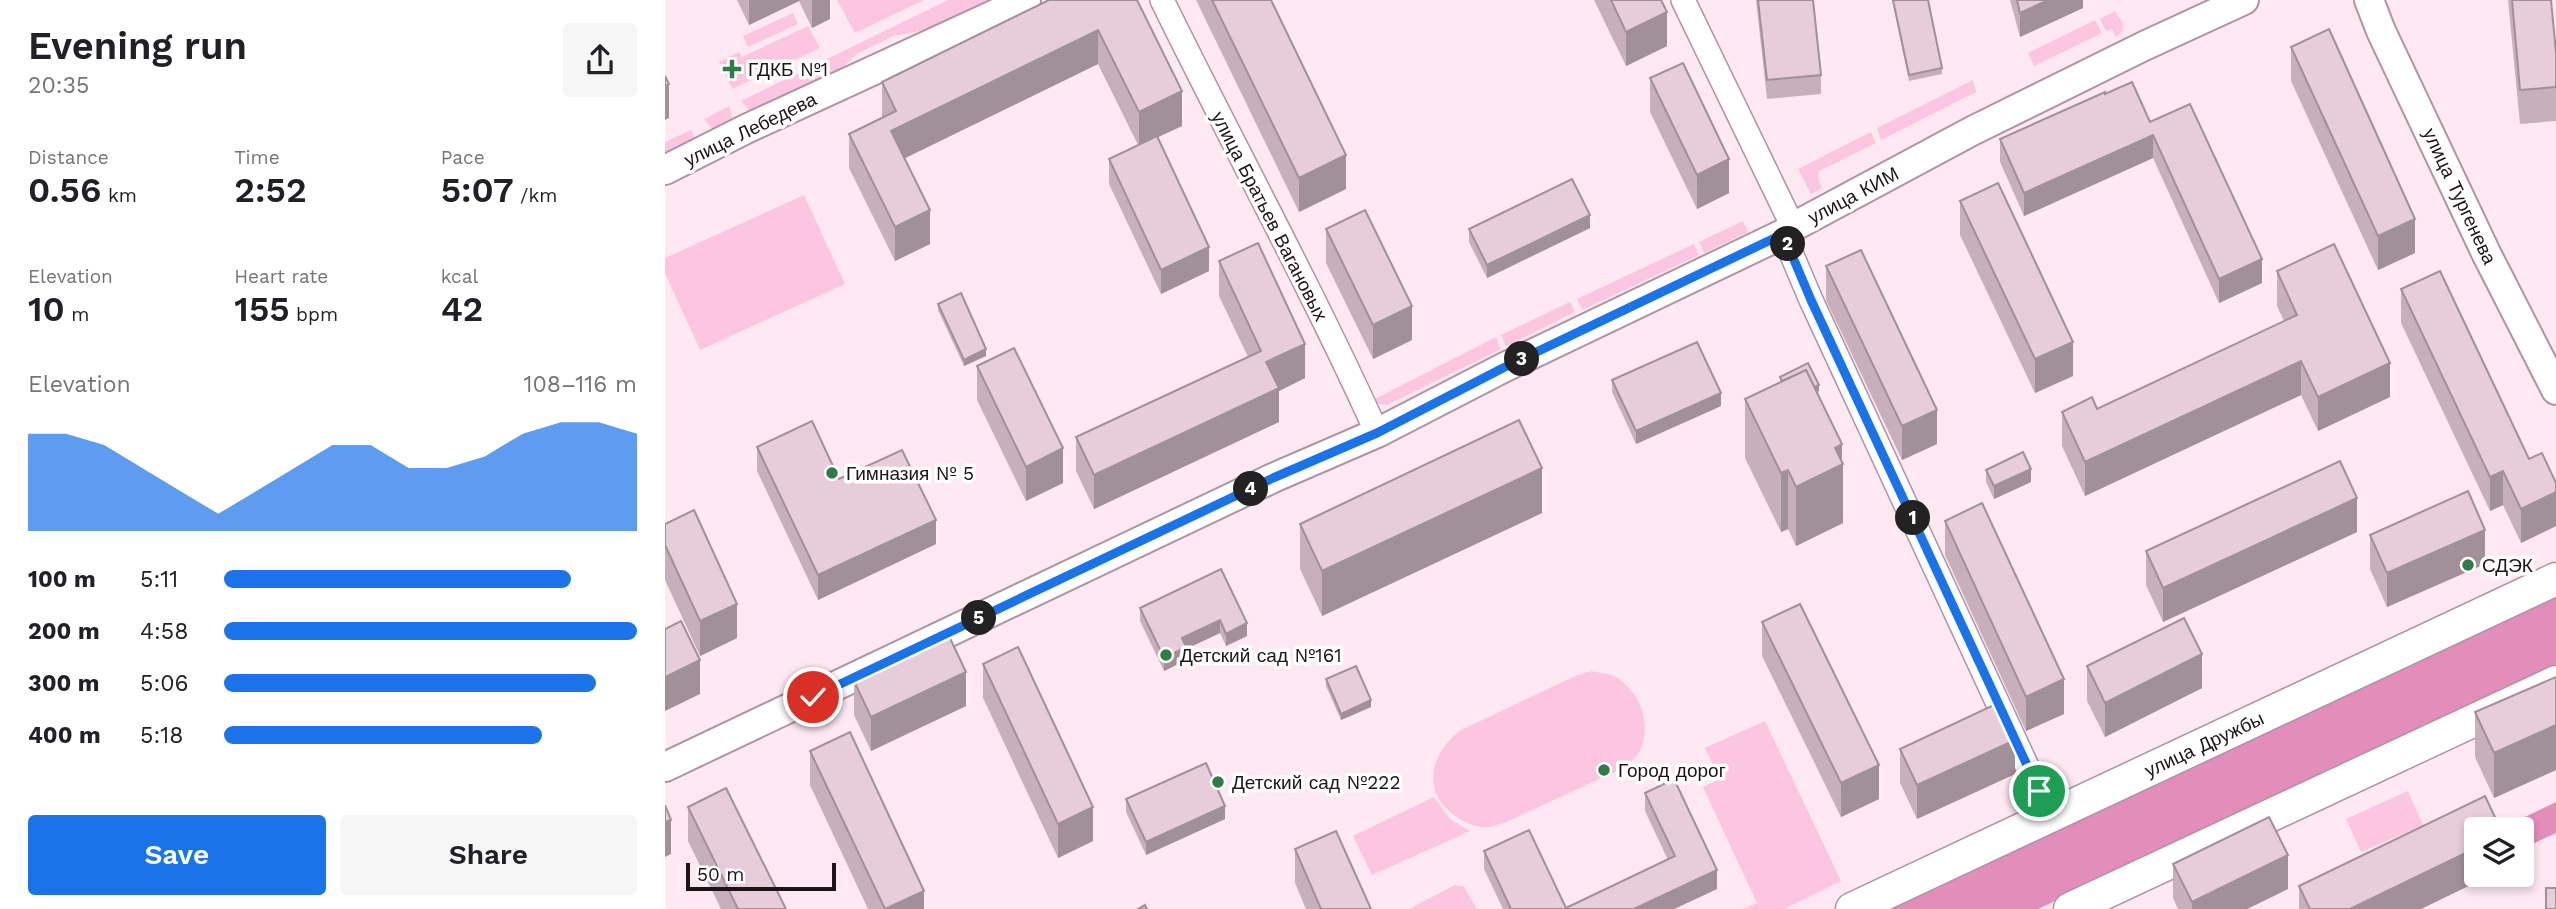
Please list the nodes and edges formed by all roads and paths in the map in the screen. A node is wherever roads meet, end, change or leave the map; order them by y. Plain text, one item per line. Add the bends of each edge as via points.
1 (1026, 0) edge
2 (1162, 0) edge
3 (1683, 0) edge
4 (2244, 0) edge
5 (2369, 0) edge
6 (665, 170) edge
7 (1788, 230) junction
8 (2556, 390) edge
9 (1377, 433) junction
10 (2556, 579) edge
11 (2556, 682) edge
12 (665, 767) edge
13 (2050, 816) junction
14 (1852, 909) edge
15 (2070, 909) edge

1 - 6 street, улица Лебедева
2 - 9 street, улица Братьев Вагановых
3 - 7 street
4 - 7 street, улица КИМ via 1972,131
5 - 8 street, улица Тургенева via 2487,255
7 - 9 street, улица КИМ
7 - 13 street via 1822,324
9 - 12 street, улица КИМ
10 - 13 main road, улица Дружбы
11 - 15 main road
13 - 14 main road, улица Дружбы

